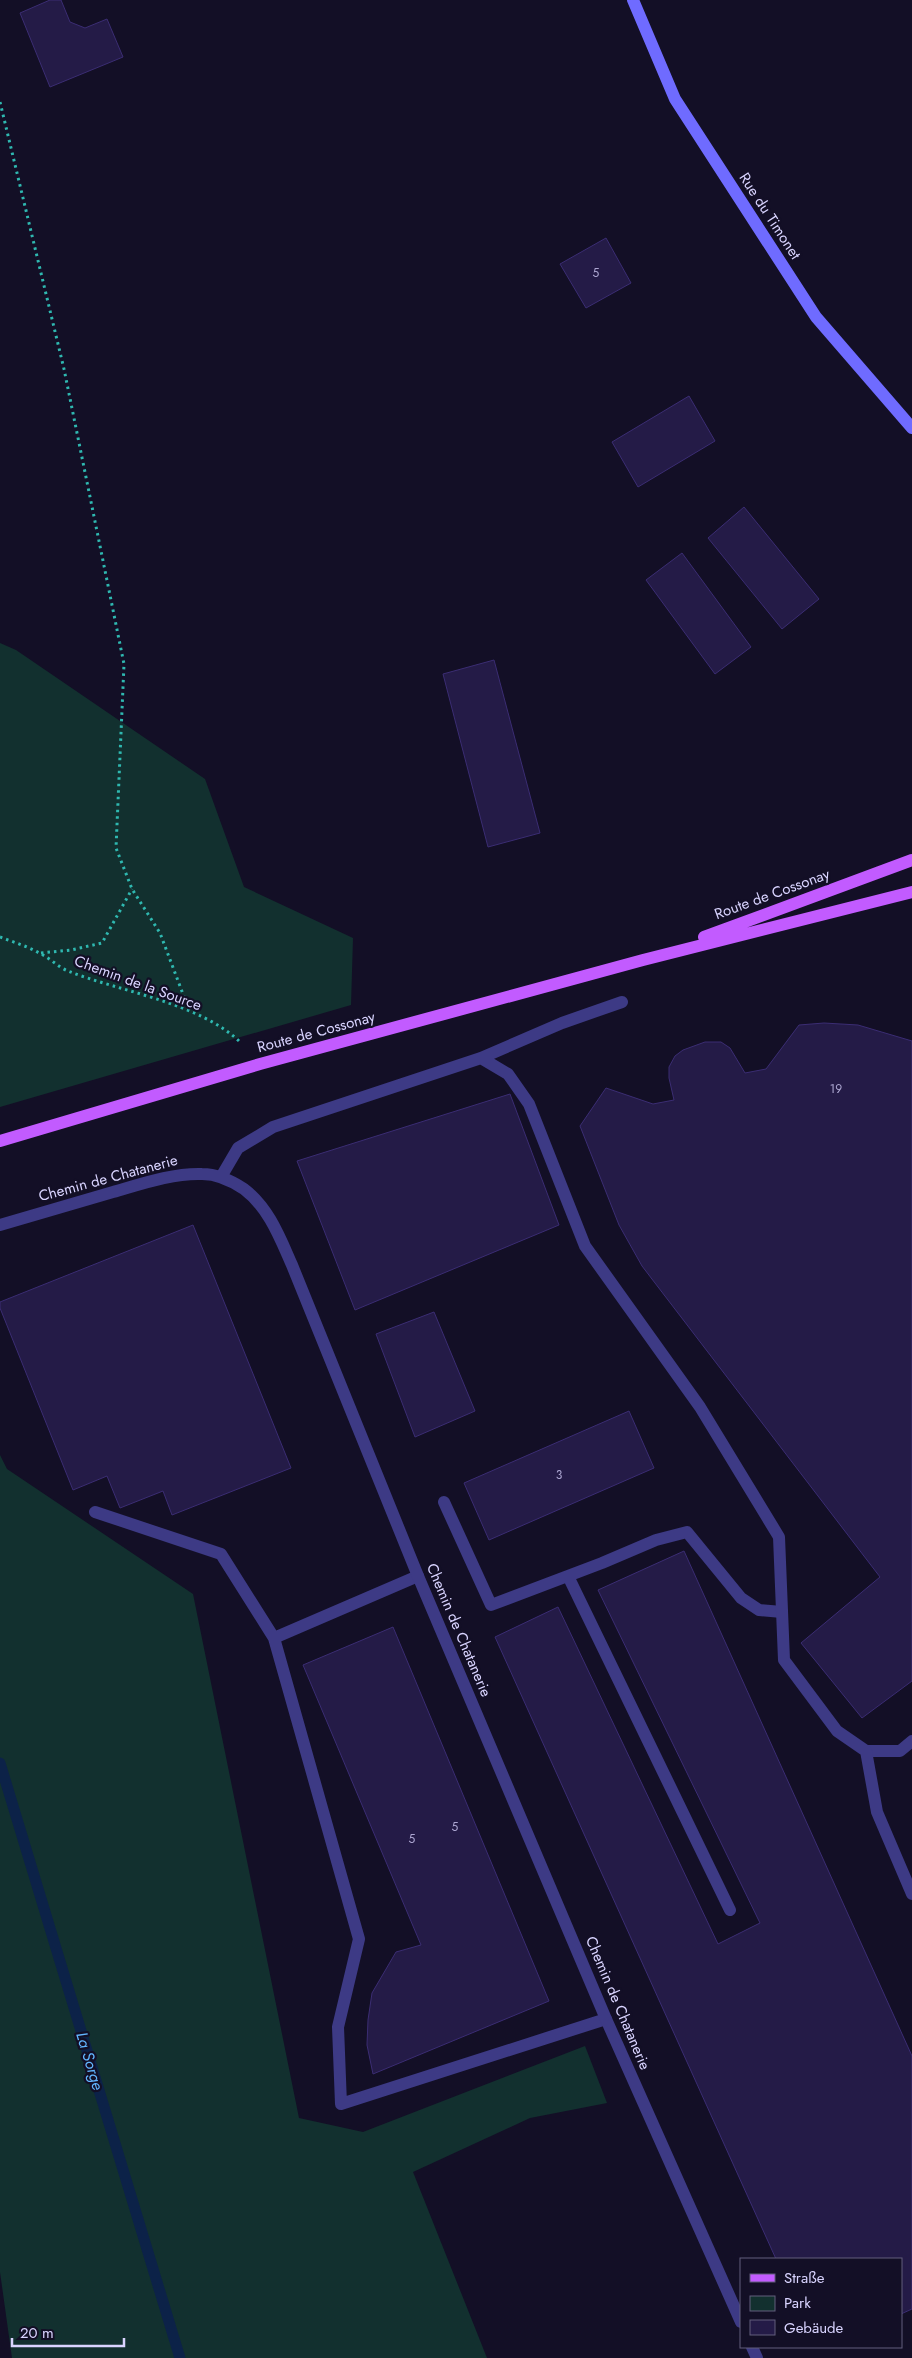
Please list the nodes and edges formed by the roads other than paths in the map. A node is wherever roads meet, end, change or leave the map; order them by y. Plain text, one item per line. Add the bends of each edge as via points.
1 (633, 0) edge
2 (912, 428) edge
3 (912, 860) edge
4 (912, 892) edge
5 (643, 960) junction
6 (622, 1002) dead end
7 (481, 1058) junction
8 (0, 1141) edge
9 (221, 1177) junction
10 (0, 1225) edge
11 (444, 1502) dead end
12 (95, 1512) dead end
13 (418, 1576) junction
14 (568, 1576) junction
15 (782, 1612) junction
16 (274, 1638) junction
17 (912, 1742) edge
18 (866, 1751) junction
19 (912, 1894) edge
20 (730, 1910) dead end
21 (606, 2018) junction
22 (740, 2320) edge

1 - 2 main road, Rue du Timonet via 675,99 811,309
3 - 5 main road, Route de Cossonay
4 - 5 main road, Route de Cossonay
5 - 8 main road, Route de Cossonay via 260,1064
6 - 7 street via 562,1022
7 - 9 street via 273,1127 238,1148
7 - 15 street via 508,1074 529,1104 585,1246 700,1407 779,1537
9 - 10 street, Chemin de Chatanerie via 186,1174 152,1181
9 - 13 street, Chemin de Chatanerie via 244,1190 262,1206 274,1225
11 - 14 street via 490,1605
12 - 16 street via 221,1554
13 - 16 street
13 - 21 street, Chemin de Chatanerie
14 - 15 street via 656,1540 687,1532 742,1598 759,1610
14 - 20 street
15 - 18 street via 784,1660 837,1731
16 - 21 street via 359,1939 338,2027 341,2104
17 - 18 street via 900,1751
18 - 19 street via 877,1812
21 - 22 street, Chemin de Chatanerie

